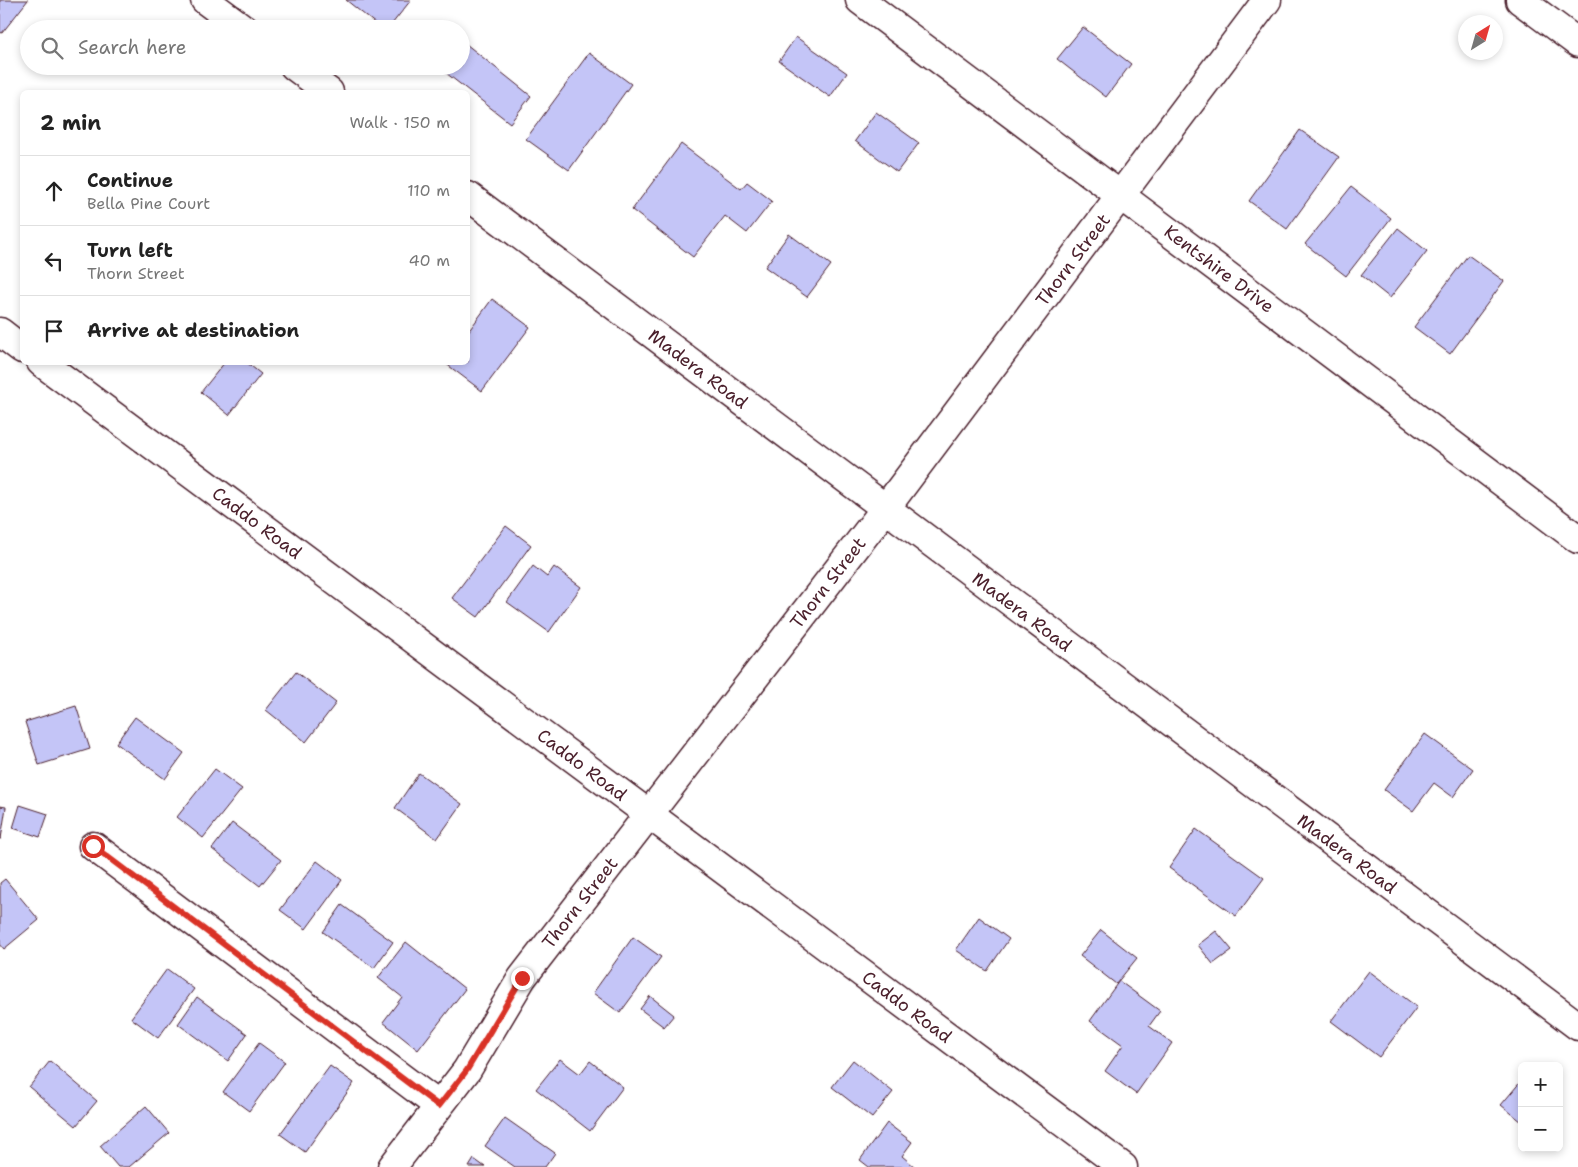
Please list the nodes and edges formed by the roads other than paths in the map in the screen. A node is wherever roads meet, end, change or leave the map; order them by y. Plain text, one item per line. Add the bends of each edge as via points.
1 (205, 0) edge
2 (860, 0) edge
3 (1267, 0) edge
4 (1520, 0) edge
5 (232, 20) edge
6 (1578, 43) edge
7 (306, 75) edge
8 (326, 90) edge
9 (1121, 196) junction
10 (470, 198) edge
11 (0, 332) edge
12 (20, 347) edge
13 (45, 365) edge
14 (885, 509) junction
15 (1578, 539) edge
16 (648, 815) junction
17 (93, 846) dead end
18 (1578, 1026) edge
19 (439, 1106) junction
20 (392, 1167) edge
21 (1123, 1167) edge

1 - 5 street
2 - 9 street, Kentshire Drive
3 - 9 street, Thorn Street
4 - 6 street
7 - 8 street
9 - 14 street, Thorn Street
9 - 15 street, Kentshire Drive
10 - 14 street, Madera Road
11 - 12 street
13 - 16 street, Caddo Road
14 - 16 street, Thorn Street
14 - 18 street, Madera Road
16 - 19 street, Thorn Street via 522,978 467,1070
16 - 21 street, Caddo Road
17 - 19 street
19 - 20 street, Thorn Street

